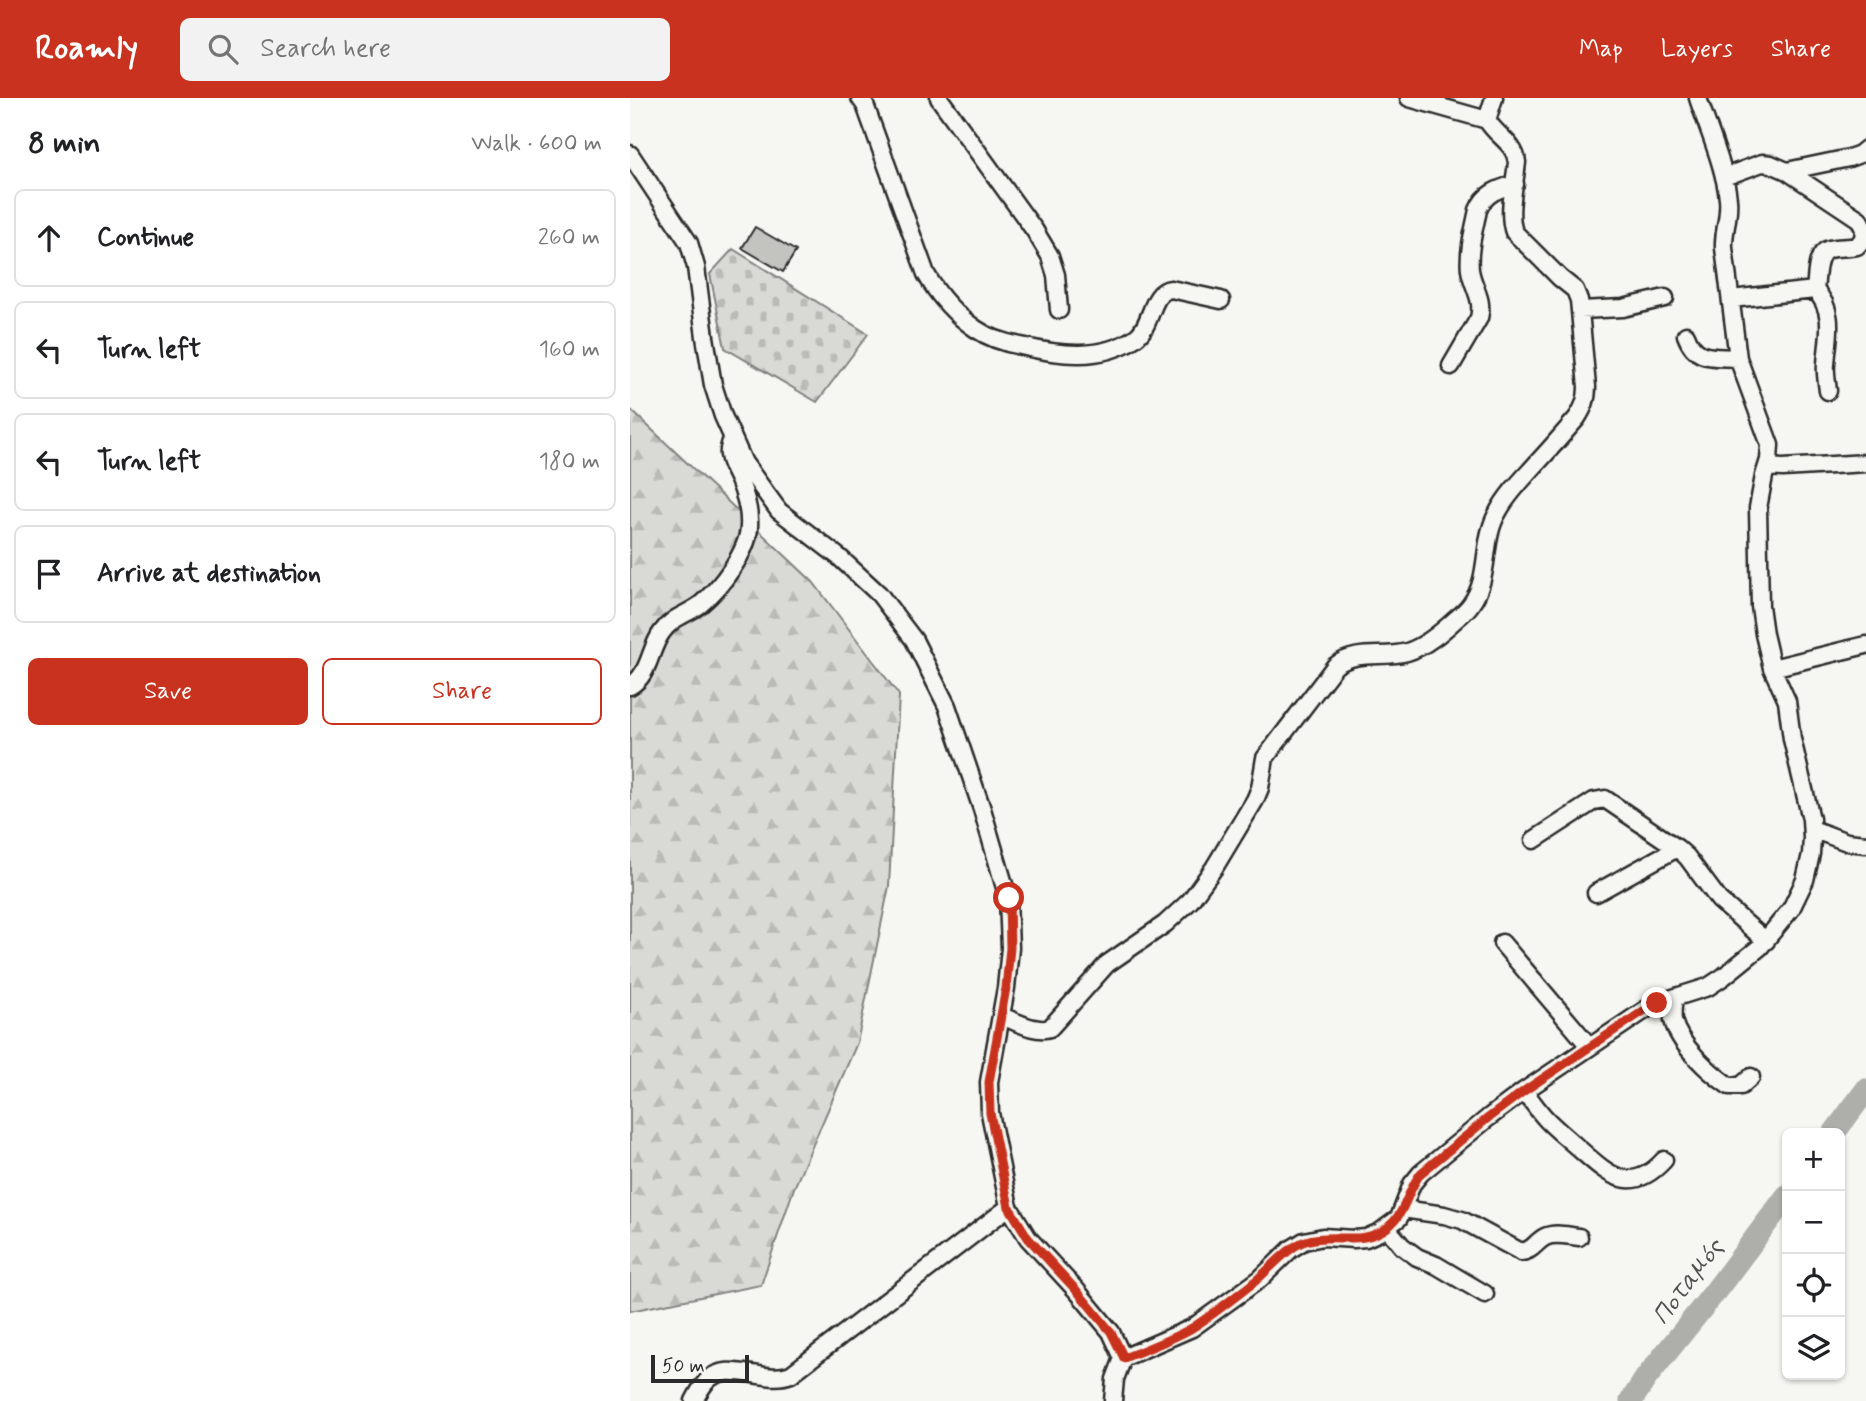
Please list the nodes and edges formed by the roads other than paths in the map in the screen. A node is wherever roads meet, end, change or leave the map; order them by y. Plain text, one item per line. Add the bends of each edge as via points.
1 (860, 98) edge
2 (939, 98) edge
3 (1409, 98) edge
4 (1494, 98) edge
5 (1698, 98) edge
6 (1487, 120) junction
7 (1866, 149) edge
8 (630, 155) edge
9 (1787, 171) junction
10 (1724, 177) junction
11 (1515, 184) junction
12 (1815, 290) junction
13 (1665, 298) dead end
14 (1731, 299) junction
15 (1221, 300) dead end
16 (1059, 310) dead end
17 (1580, 310) junction
18 (1686, 335) dead end
19 (1738, 358) junction
20 (1451, 366) dead end
21 (1828, 391) dead end
22 (733, 439) junction
23 (1866, 463) edge
24 (1768, 467) junction
25 (1866, 645) edge
26 (1772, 668) junction
27 (630, 687) edge
28 (1812, 829) junction
29 (1534, 840) dead end
30 (1866, 844) edge
31 (1677, 848) junction
32 (1596, 893) dead end
33 (1766, 941) junction
34 (1502, 943) dead end
35 (1674, 998) junction
36 (1001, 1016) junction
37 (1590, 1047) junction
38 (1751, 1077) dead end
39 (1524, 1091) junction
40 (1664, 1160) dead end
41 (1009, 1207) junction
42 (1403, 1209) junction
43 (1387, 1228) junction
44 (1579, 1237) dead end
45 (1485, 1294) dead end
46 (1124, 1358) junction
47 (694, 1401) edge
48 (1113, 1401) edge

1 - 15 street via 926,274 952,312 978,331 1049,353 1098,353 1124,345 1141,333 1163,290
2 - 16 street via 1035,231 1056,275
3 - 6 street
4 - 6 street
5 - 10 street
6 - 11 street via 1514,149
7 - 9 street via 1849,158
8 - 22 street via 689,243 713,385
9 - 10 street via 1762,163
9 - 12 street via 1863,225 1863,239 1857,246 1822,252
10 - 14 street via 1729,217 1723,238
11 - 17 street via 1510,223 1514,232 1575,290
11 - 20 street via 1488,195 1478,210 1470,266 1481,309
12 - 14 street
12 - 21 street via 1829,315
13 - 17 street via 1623,308
14 - 19 street
17 - 36 street via 1587,387 1584,407 1498,512 1488,533 1481,582 1471,605 1408,652 1356,656 1335,666 1265,758 1255,800 1190,901 1107,964 1050,1028 1038,1030
18 - 19 street via 1696,353
19 - 24 street via 1770,445
22 - 27 street via 729,457 748,510 746,542 729,574 700,604 673,619 660,634 645,670
22 - 36 street via 744,463 779,511 879,594 914,640 947,706 1009,898 1010,948
23 - 24 street
24 - 26 street via 1758,508 1760,606
25 - 26 street
26 - 28 street via 1787,701
28 - 30 street
28 - 33 street via 1805,880 1791,909
29 - 31 street via 1601,799
31 - 32 street
31 - 33 street via 1719,900
33 - 35 street via 1708,988
34 - 37 street
35 - 37 street via 1645,1010
35 - 38 street via 1673,1021 1693,1056 1729,1086 1741,1086
36 - 41 street via 989,1082 990,1113
37 - 39 street
39 - 40 street via 1547,1121 1606,1172 1639,1178
39 - 42 street via 1421,1173
41 - 46 street via 1028,1238 1111,1332
41 - 47 street via 791,1374 777,1378 720,1373 706,1382
42 - 43 street
42 - 44 street via 1462,1220 1521,1252 1552,1235
43 - 45 street via 1417,1257
43 - 46 street via 1366,1238 1304,1241 1192,1328
46 - 48 street via 1115,1378

